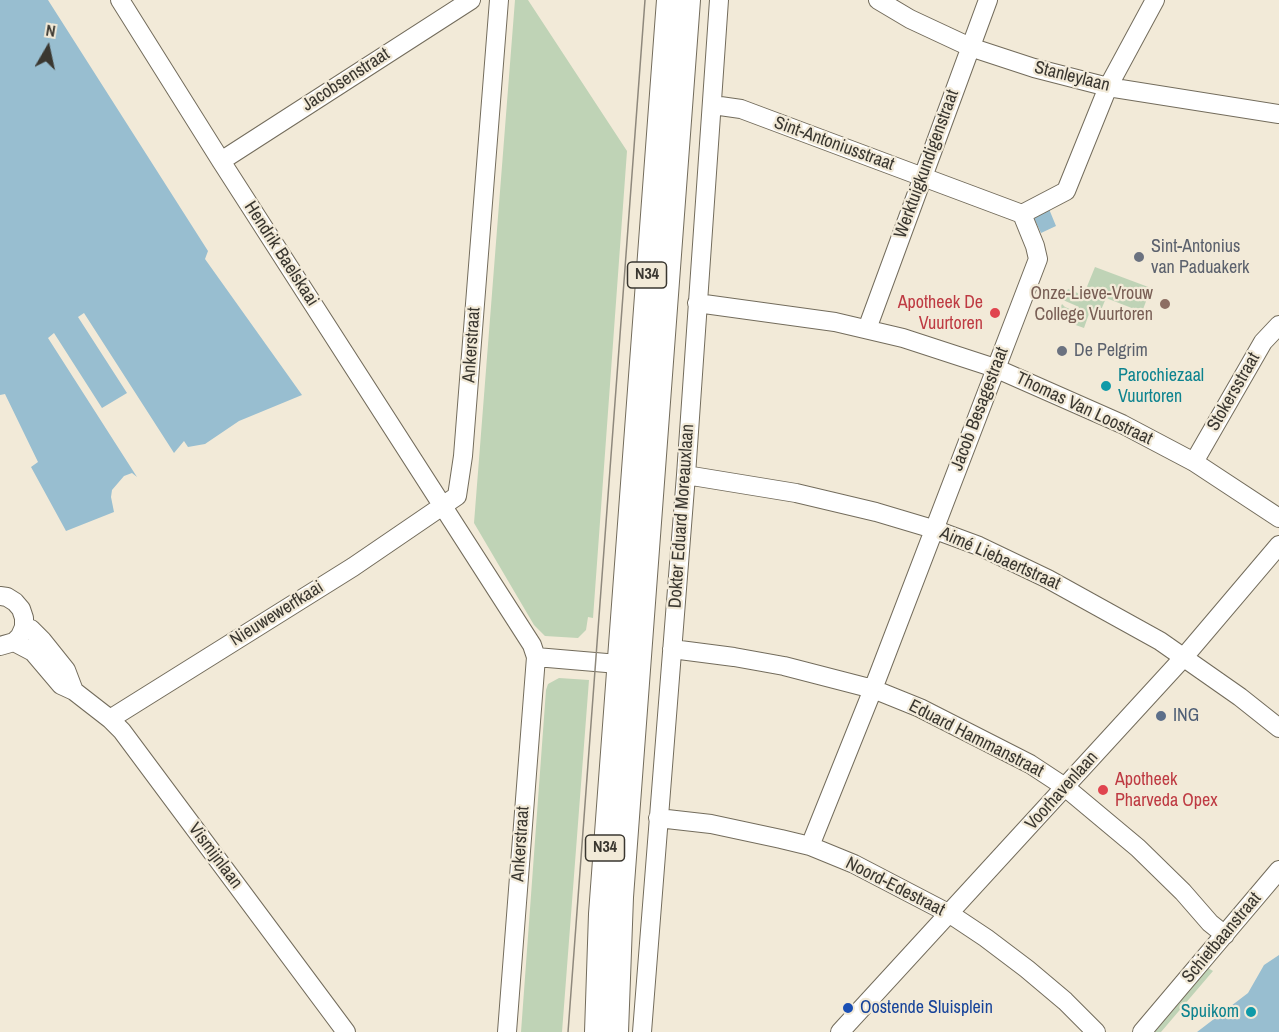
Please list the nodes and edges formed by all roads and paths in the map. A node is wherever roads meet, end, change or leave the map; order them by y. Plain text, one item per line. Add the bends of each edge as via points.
1 (120, 0) edge
2 (471, 0) edge
3 (499, 0) edge
4 (668, 0) edge
5 (689, 0) edge
6 (720, 0) edge
7 (878, 0) edge
8 (988, 0) edge
9 (1155, 0) edge
10 (970, 47) junction
11 (1108, 87) junction
12 (713, 105) junction
13 (1279, 114) edge
14 (221, 161) junction
15 (923, 176) junction
16 (1022, 214) junction
17 (697, 303) junction
18 (1279, 325) edge
19 (867, 329) junction
20 (995, 368) junction
21 (1194, 462) junction
22 (686, 475) junction
23 (443, 507) junction
24 (1279, 518) edge
25 (933, 529) junction
26 (1279, 545) edge
27 (0, 596) edge
28 (13, 639) edge
29 (672, 649) junction
30 (536, 657) junction
31 (1184, 657) junction
32 (629, 665) junction
33 (873, 689) junction
34 (110, 719) junction
35 (1279, 728) edge
36 (1065, 787) junction
37 (658, 818) junction
38 (810, 846) junction
39 (1279, 870) edge
40 (950, 914) junction
41 (1225, 935) junction
42 (346, 1032) edge
43 (507, 1032) edge
44 (596, 1032) edge
45 (617, 1032) edge
46 (642, 1032) edge
47 (840, 1032) edge
48 (1096, 1032) edge
49 (1142, 1032) edge

1 - 14 street, Hendrik Baelskaai
2 - 14 street, Jacobsenstraat
3 - 23 street, Ankerstraat via 463,456 457,496
4 - 32 main road, Dokter Eduard Moreauxlaan / N34
5 - 32 main road, Dokter Eduard Moreauxlaan / N34
6 - 12 street, Dokter Eduard Moreauxlaan
7 - 10 street, Stanleylaan
8 - 10 street, Werktuigkundigenstraat
9 - 11 street
10 - 11 street, Stanleylaan
10 - 15 street, Werktuigkundigenstraat
11 - 13 street, Stanleylaan
11 - 16 street via 1066,191
12 - 15 street, Sint-Antoniusstraat via 741,109
12 - 17 street, Dokter Eduard Moreauxlaan
14 - 23 street, Hendrik Baelskaai
15 - 16 street, Sint-Antoniusstraat
15 - 19 street, Werktuigkundigenstraat
16 - 20 street, Jacob Besagestraat via 1038,258
17 - 19 street, Thomas Van Loostraat via 799,315
17 - 22 street, Dokter Eduard Moreauxlaan
18 - 21 street, Stokersstraat via 1263,342
19 - 20 street, Thomas Van Loostraat
20 - 21 street, Thomas Van Loostraat via 1095,410
20 - 25 street, Jacob Besagestraat
21 - 24 street, Thomas Van Loostraat
22 - 25 street, Aimé Liebaertstraat via 796,493
22 - 29 street, Dokter Eduard Moreauxlaan
23 - 30 street
23 - 34 street, Nieuwewerfkaai
25 - 31 street, Aimé Liebaertstraat via 1048,579
25 - 33 street, Jacob Besagestraat
26 - 31 street, Voorhavenlaan
27 - 28 street via 8,597 21,609 24,618
28 - 34 street, Vismijnlaan via 31,629 66,670 74,691
29 - 33 street, Eduard Hammanstraat via 784,666
29 - 37 street, Dokter Eduard Moreauxlaan
30 - 32 street
30 - 43 street, Ankerstraat
31 - 35 street, Aimé Liebaertstraat
31 - 36 street, Voorhavenlaan
32 - 44 main road, Dokter Eduard Moreauxlaan / N34 via 600,914
32 - 45 main road, Dokter Eduard Moreauxlaan / N34
33 - 36 street, Eduard Hammanstraat via 920,708 1030,764
33 - 38 street, Jacob Besagestraat
34 - 42 street, Vismijnlaan
36 - 40 street, Voorhavenlaan
36 - 41 street, Eduard Hammanstraat via 1138,848
37 - 38 street, Noord-Edestraat via 711,824
37 - 46 street, Dokter Eduard Moreauxlaan
38 - 40 street, Noord-Edestraat via 854,864
39 - 41 street, Schietbaanstraat
40 - 47 street, Voorhavenlaan
40 - 48 street, Noord-Edestraat via 1027,969
41 - 49 street, Schietbaanstraat

